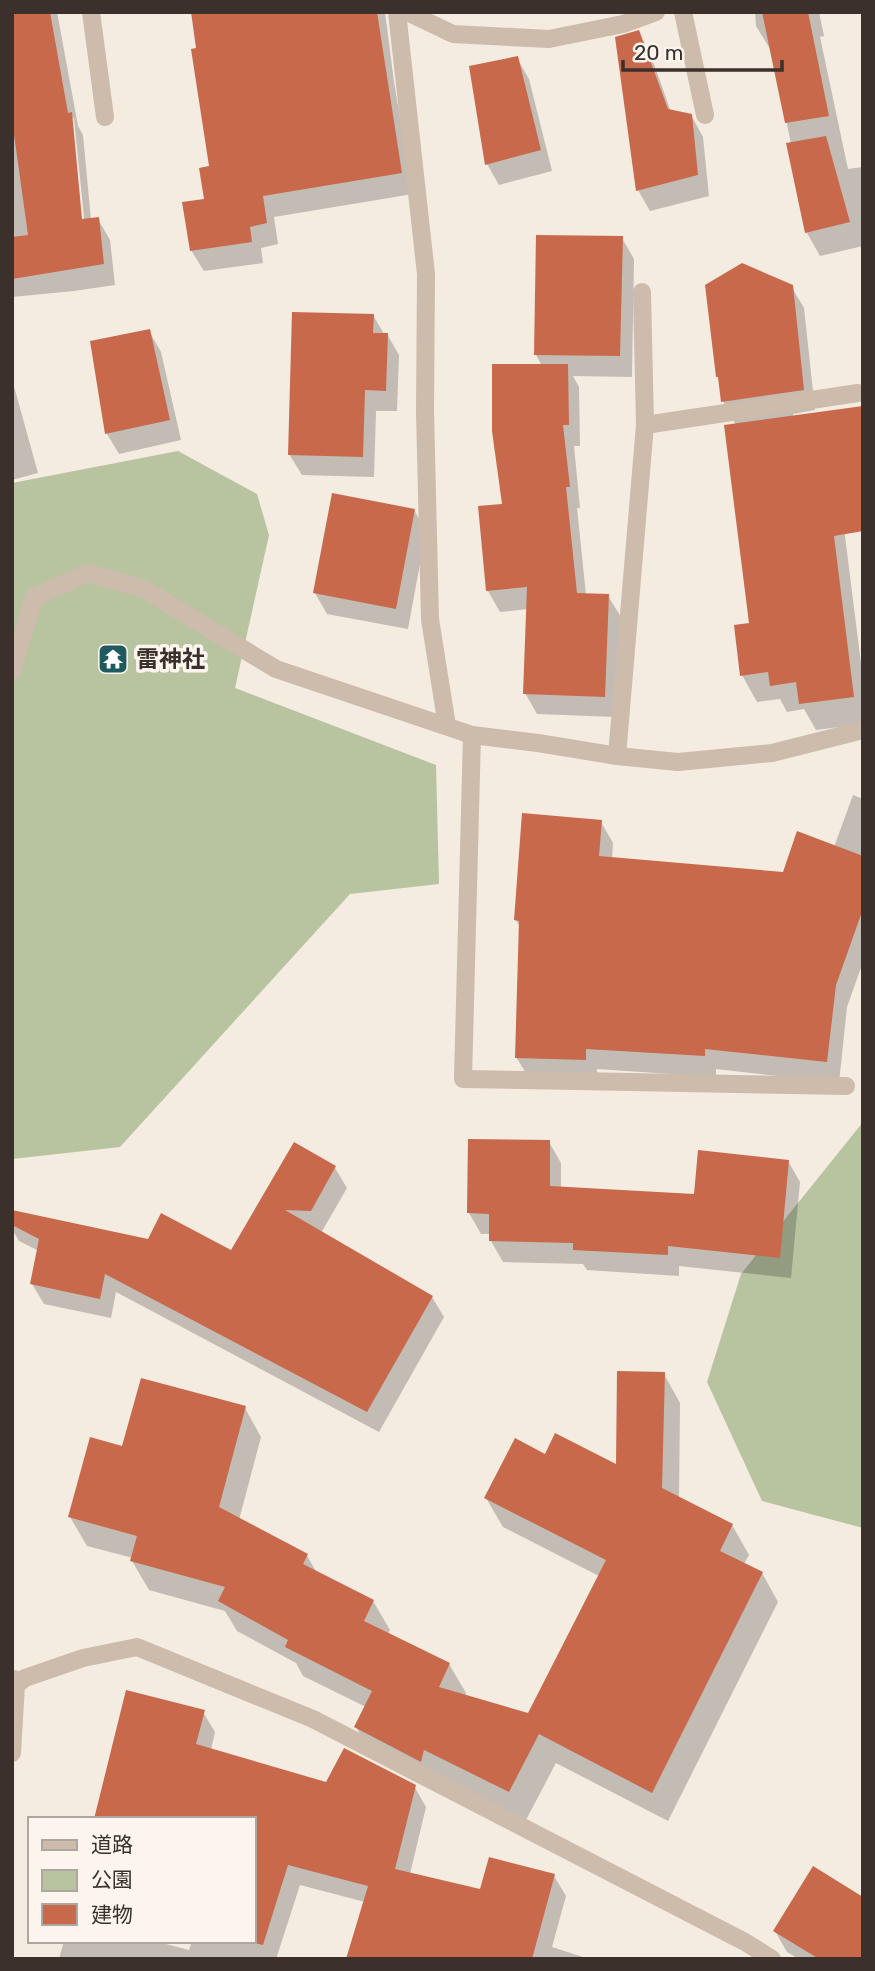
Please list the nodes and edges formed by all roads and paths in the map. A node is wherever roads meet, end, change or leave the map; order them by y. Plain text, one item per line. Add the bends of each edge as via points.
1 (91, 12) edge
2 (397, 12) edge
3 (407, 12) edge
4 (656, 12) edge
5 (683, 12) edge
6 (705, 116) dead end
7 (105, 117) dead end
8 (642, 292) dead end
9 (858, 393) dead end
10 (645, 425) junction
11 (12, 671) edge
12 (447, 726) junction
13 (863, 730) edge
14 (472, 735) junction
15 (617, 756) junction
16 (846, 1086) dead end
17 (14, 1683) edge
18 (12, 1753) edge
19 (772, 1959) edge

1 - 7 street
2 - 12 street via 426,274 430,619
3 - 4 street via 453,34 549,39 623,24
5 - 6 street
8 - 10 street
9 - 10 street
10 - 15 street
11 - 12 street via 34,597 88,573 144,589 276,669
12 - 14 street
13 - 15 street via 772,753 678,762
14 - 15 street
14 - 16 street via 463,1079
17 - 18 street
17 - 19 street via 83,1658 137,1647 313,1719 746,1941

